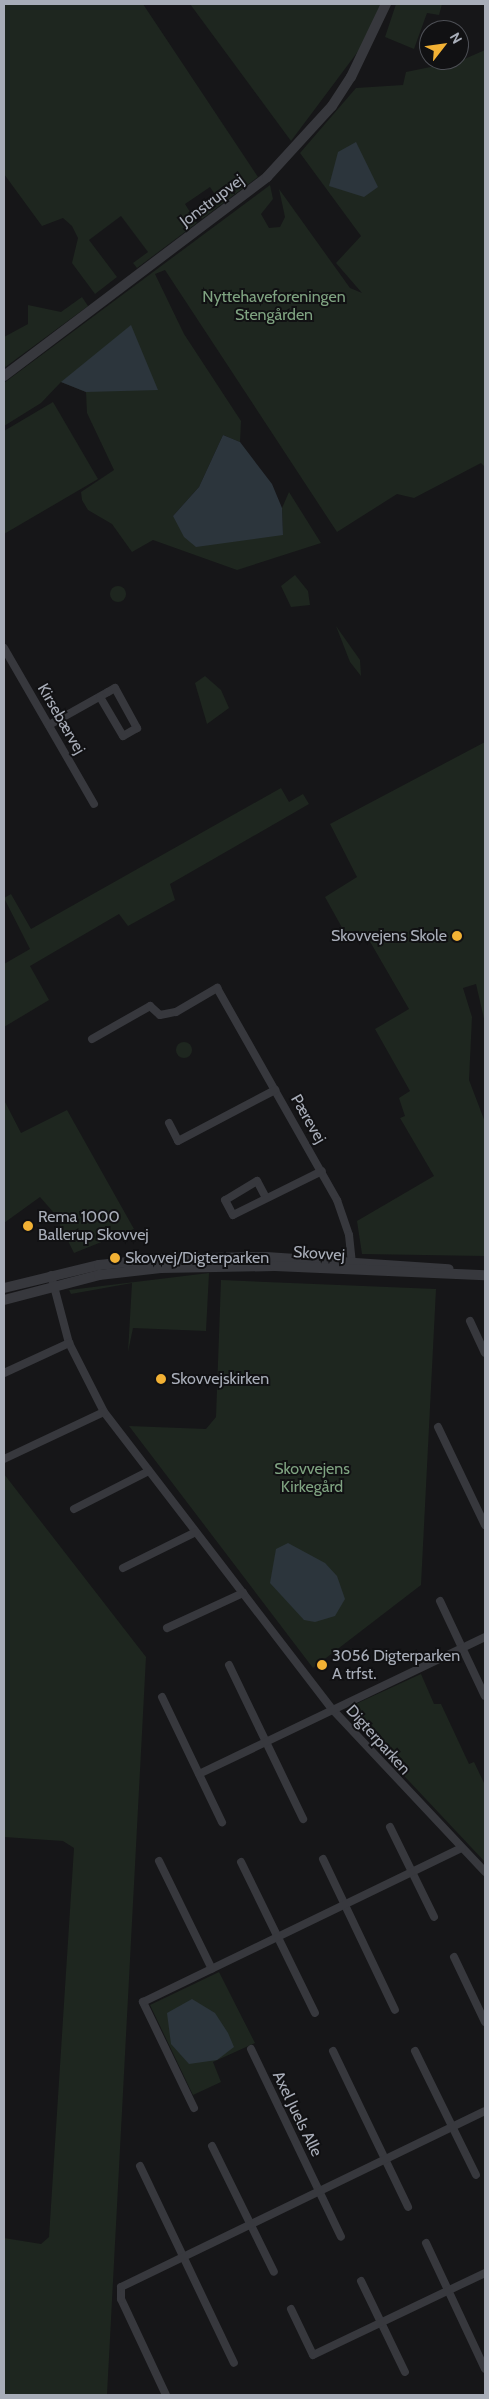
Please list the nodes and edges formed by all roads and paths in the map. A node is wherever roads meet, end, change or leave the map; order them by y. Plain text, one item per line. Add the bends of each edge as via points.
1 (386, 4) edge
2 (4, 376) edge
3 (4, 648) edge
4 (100, 697) junction
5 (49, 725) junction
6 (94, 804) dead end
7 (92, 1039) dead end
8 (275, 1090) junction
9 (168, 1123) dead end
10 (322, 1171) junction
11 (265, 1196) junction
12 (352, 1267) junction
13 (485, 1273) edge
14 (52, 1280) junction
15 (4, 1288) edge
16 (4, 1300) edge
17 (470, 1321) dead end
18 (69, 1344) junction
19 (485, 1353) edge
20 (4, 1373) edge
21 (104, 1412) junction
22 (438, 1427) dead end
23 (4, 1459) edge
24 (149, 1471) junction
25 (74, 1509) dead end
26 (485, 1525) edge
27 (196, 1532) junction
28 (123, 1568) dead end
29 (243, 1593) junction
30 (440, 1601) dead end
31 (167, 1628) dead end
32 (485, 1637) edge
33 (462, 1648) junction
34 (229, 1665) dead end
35 (485, 1696) edge
36 (162, 1697) dead end
37 (333, 1710) junction
38 (266, 1742) junction
39 (199, 1774) junction
40 (303, 1819) dead end
41 (222, 1822) dead end
42 (390, 1827) dead end
43 (462, 1848) junction
44 (322, 1859) dead end
45 (158, 1861) dead end
46 (241, 1862) dead end
47 (412, 1872) junction
48 (485, 1872) edge
49 (344, 1905) junction
50 (434, 1918) dead end
51 (278, 1937) junction
52 (454, 1957) dead end
53 (212, 1969) junction
54 (395, 2010) dead end
55 (314, 2013) dead end
56 (485, 2022) edge
57 (251, 2049) dead end
58 (333, 2051) dead end
59 (415, 2051) dead end
60 (194, 2108) dead end
61 (485, 2111) edge
62 (452, 2127) junction
63 (212, 2146) dead end
64 (386, 2160) junction
65 (140, 2166) dead end
66 (476, 2175) dead end
67 (318, 2190) junction
68 (408, 2207) dead end
69 (250, 2224) junction
70 (341, 2237) dead end
71 (426, 2244) dead end
72 (183, 2256) junction
73 (274, 2272) dead end
74 (485, 2273) edge
75 (361, 2281) dead end
76 (448, 2290) junction
77 (291, 2309) dead end
78 (381, 2323) junction
79 (234, 2363) dead end
80 (485, 2369) edge
81 (404, 2372) dead end
82 (166, 2395) edge

1 - 2 street, Jonstrupvej via 352,77 332,106 267,177
3 - 5 street, Kirsebærvej
4 - 4 street via 115,688 137,728 122,736
4 - 5 street
5 - 6 street, Kirsebærvej
7 - 8 street, Pærevej via 150,1006 160,1015 176,1012 217,988
8 - 9 street via 178,1141
8 - 10 street, Pærevej
10 - 11 street via 279,1196
10 - 12 street, Pærevej via 343,1212
11 - 11 street via 257,1181 225,1200 233,1215
12 - 13 street, Skovvej
12 - 14 street, Skovvej via 158,1258
14 - 15 street, Skovvej
14 - 16 street, Skovvej
14 - 18 street, Digterparken
17 - 19 street
18 - 20 street
18 - 21 street, Digterparken
21 - 23 street
21 - 24 street, Digterparken
22 - 26 street
24 - 25 street
24 - 27 street, Digterparken
27 - 28 street
27 - 29 street, Digterparken
29 - 31 street
29 - 37 street, Digterparken
30 - 33 street
32 - 33 street
33 - 35 street
33 - 37 street
34 - 38 street
36 - 39 street
37 - 38 street
37 - 43 street, Digterparken
38 - 39 street
38 - 40 street
39 - 41 street
42 - 47 street
43 - 47 street
43 - 48 street, Digterparken
44 - 49 street
45 - 53 street
46 - 51 street
47 - 49 street
47 - 50 street
49 - 51 street
49 - 54 street
51 - 53 street
51 - 55 street
52 - 56 street
53 - 60 street via 143,2002
57 - 67 street, Axel Juels Alle
58 - 64 street
59 - 62 street
61 - 62 street
62 - 64 street
62 - 66 street
63 - 69 street
64 - 67 street
64 - 68 street
65 - 72 street
67 - 69 street
67 - 70 street, Axel Juels Alle
69 - 72 street
69 - 73 street
71 - 76 street
72 - 79 street
72 - 82 street via 121,2287 121,2299
74 - 76 street
75 - 78 street
76 - 78 street
76 - 80 street
77 - 78 street via 313,2355
78 - 81 street

